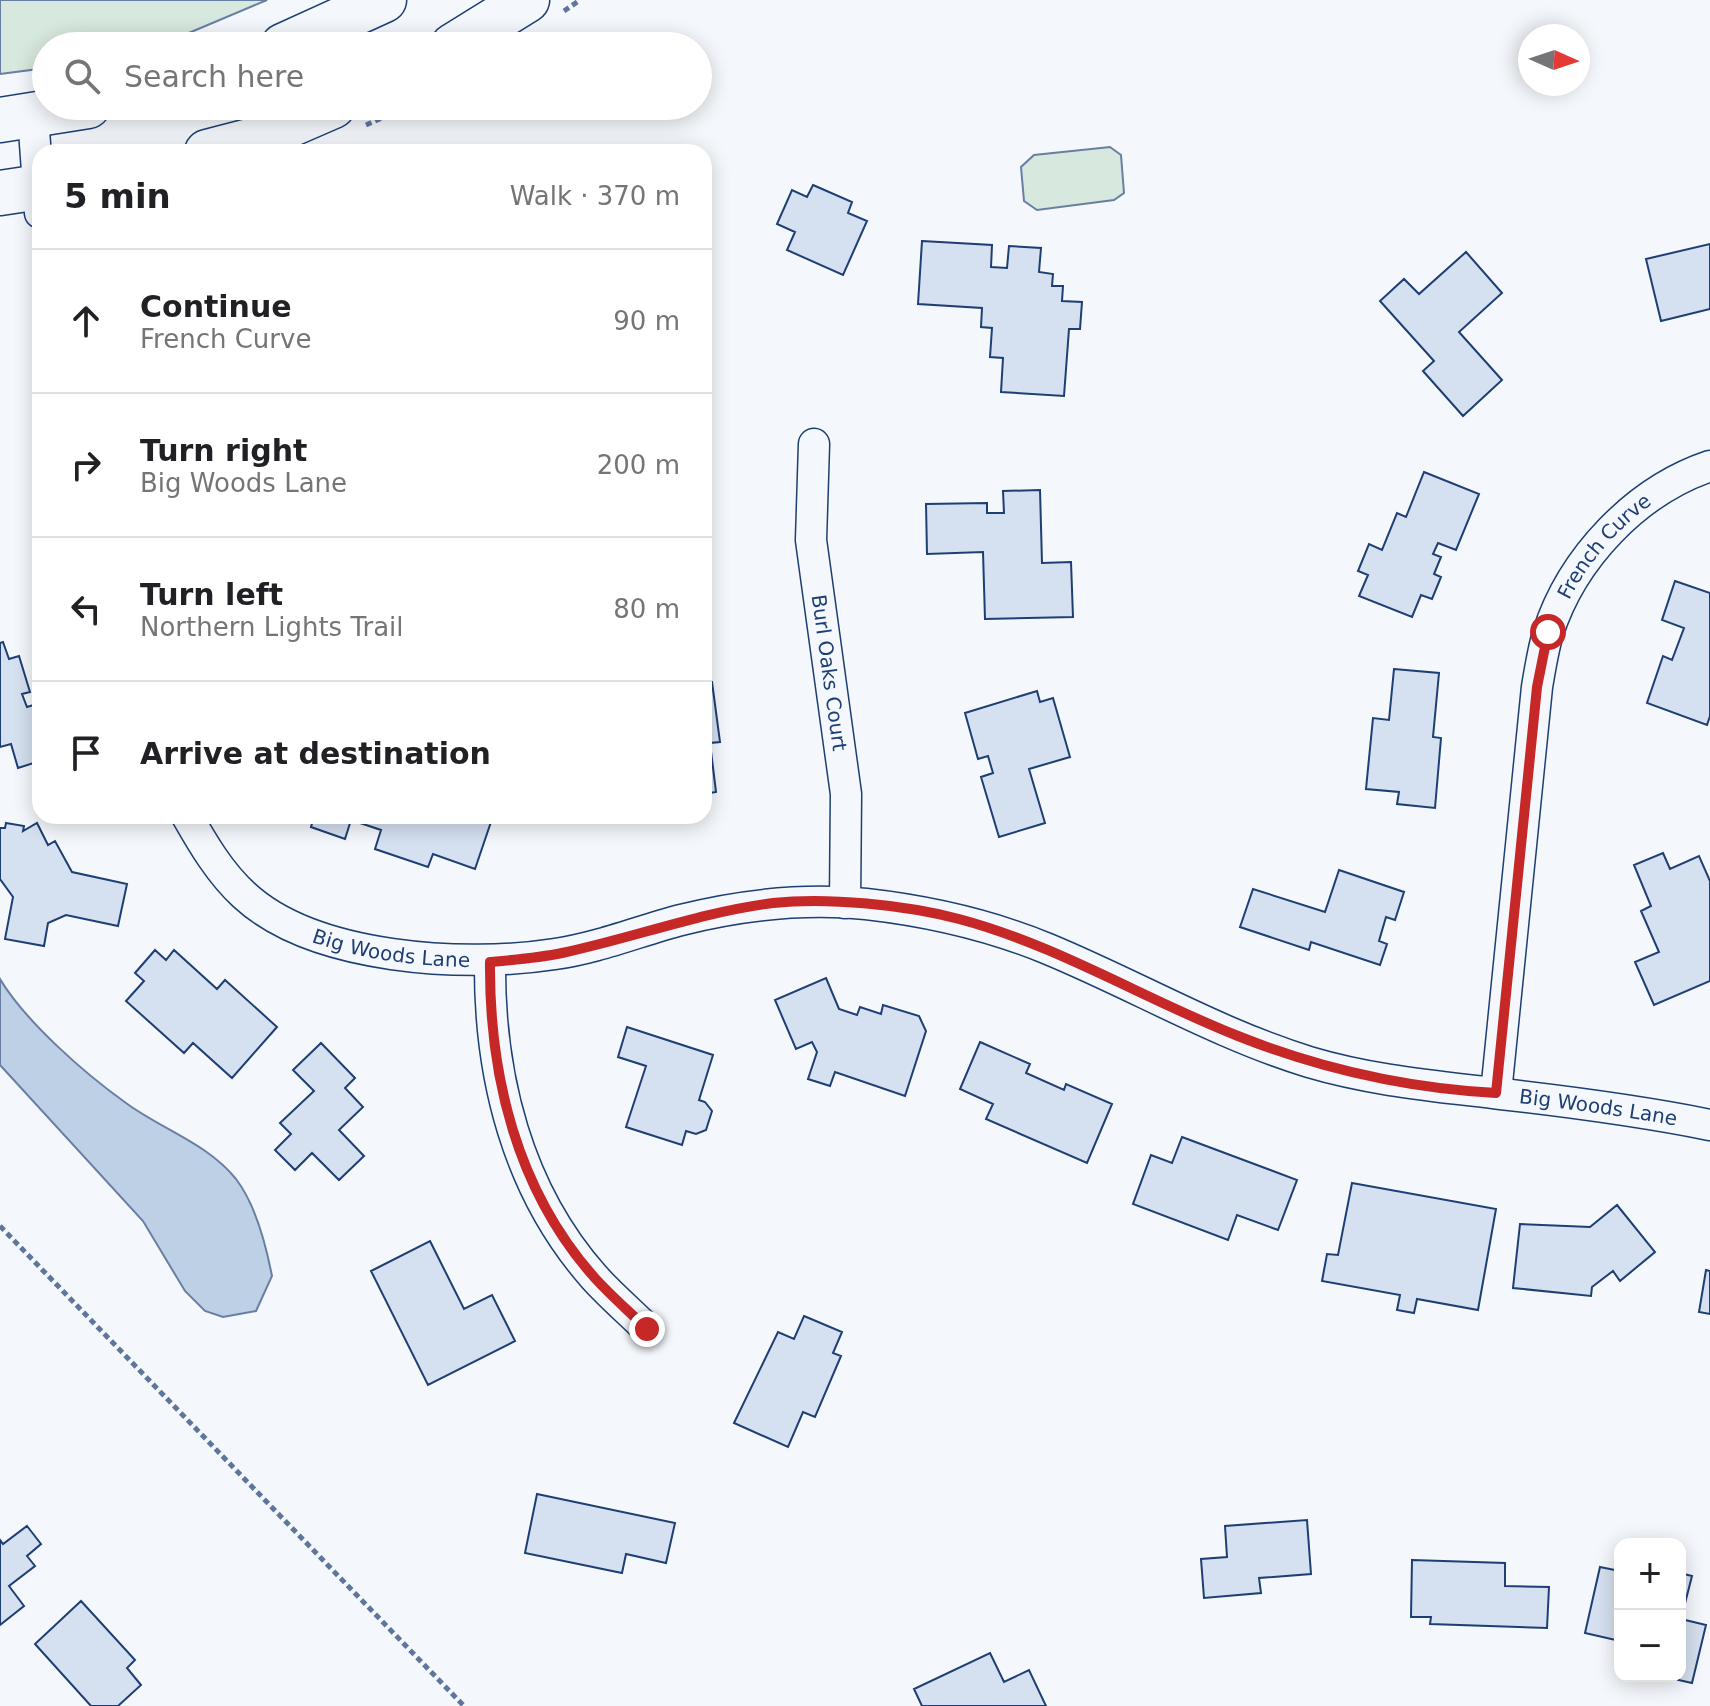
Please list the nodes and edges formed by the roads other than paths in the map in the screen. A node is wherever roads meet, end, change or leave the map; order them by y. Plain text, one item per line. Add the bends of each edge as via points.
1 (384, 0) edge
2 (527, 0) edge
3 (314, 32) edge
4 (476, 32) edge
5 (16, 118) edge
6 (301, 120) edge
7 (238, 144) edge
8 (30, 195) edge
9 (814, 444) dead end
10 (1710, 466) edge
11 (191, 824) edge
12 (845, 903) junction
13 (490, 962) junction
14 (1496, 1093) junction
15 (1710, 1125) edge
16 (647, 1329) dead end

1 - 3 main road
2 - 4 main road
5 - 8 street
6 - 7 main road
9 - 12 street, Burl Oaks Court via 811,540 846,794
10 - 14 street, French Curve via 1649,497 1606,532 1573,580 1548,632 1537,687
11 - 13 street, Big Woods Lane via 206,851 245,897 296,927 354,946 426,959
12 - 13 street, Big Woods Lane via 775,903 684,920 560,954
12 - 14 street, Big Woods Lane via 958,918 1046,948 1236,1036 1307,1061 1381,1081
13 - 16 street via 496,1075 517,1148 550,1215 593,1276
14 - 15 street, Big Woods Lane

